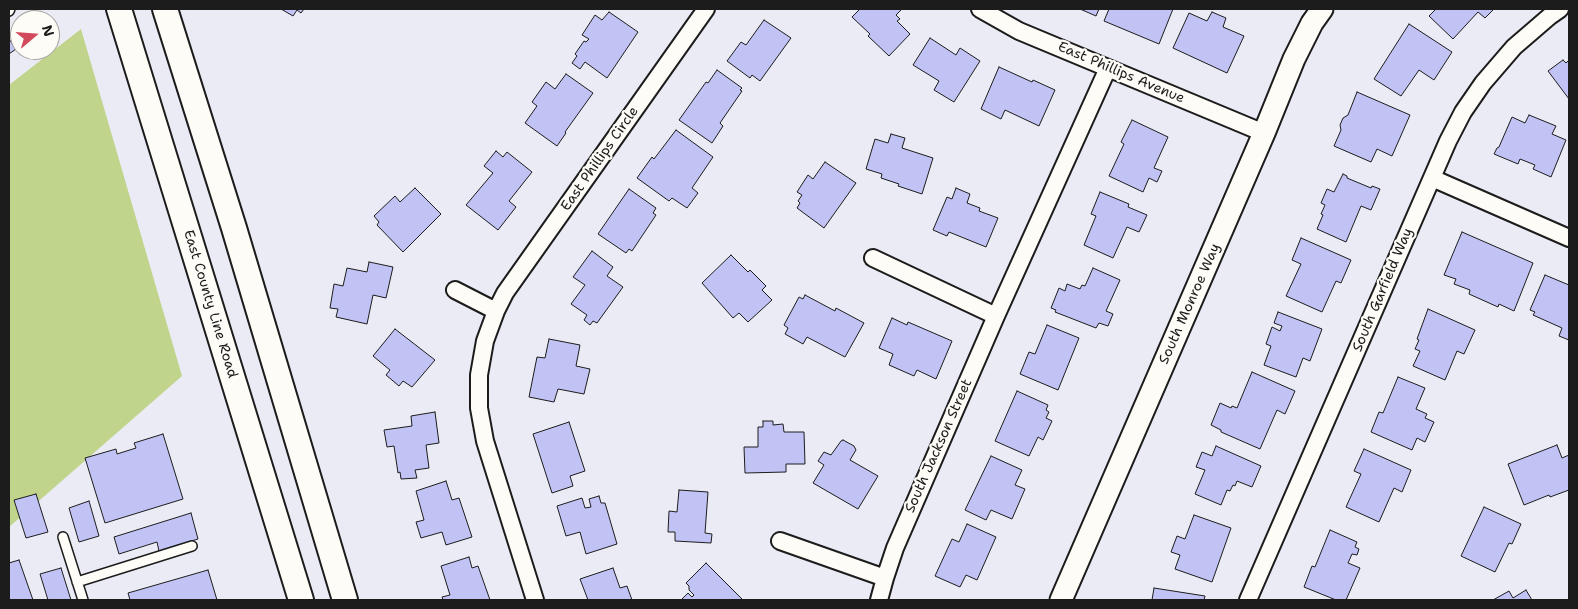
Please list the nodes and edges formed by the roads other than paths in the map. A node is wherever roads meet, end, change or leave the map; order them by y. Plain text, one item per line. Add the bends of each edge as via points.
1 (119, 9) edge
2 (165, 9) edge
3 (706, 9) edge
4 (980, 9) edge
5 (1322, 9) edge
6 (1560, 9) edge
7 (1108, 68) junction
8 (1264, 133) junction
9 (1432, 178) junction
10 (1569, 238) edge
11 (874, 258) dead end
12 (455, 290) dead end
13 (496, 311) junction
14 (996, 316) junction
15 (63, 538) dead end
16 (780, 541) dead end
17 (192, 546) dead end
18 (885, 578) junction
19 (77, 582) junction
20 (82, 600) edge
21 (302, 600) edge
22 (345, 600) edge
23 (535, 600) edge
24 (879, 600) edge
25 (1061, 600) edge
26 (1248, 600) edge

1 - 21 main road, East County Line Road
2 - 22 main road
3 - 13 street, East Phillips Circle via 505,293
4 - 7 street, East Phillips Avenue via 1019,31
5 - 8 street, South Monroe Way via 1294,59
6 - 9 street, South Garfield Way via 1514,47 1483,83 1463,112
7 - 8 street, East Phillips Avenue
7 - 14 street, South Jackson Street
8 - 25 street, South Monroe Way
9 - 10 street
9 - 26 street, South Garfield Way
11 - 14 street
12 - 13 street
13 - 23 street, East Phillips Circle via 484,341 479,408 485,441
14 - 18 street, South Jackson Street
15 - 19 lane
16 - 18 street
17 - 19 lane
18 - 24 street, South Jackson Street
19 - 20 lane

